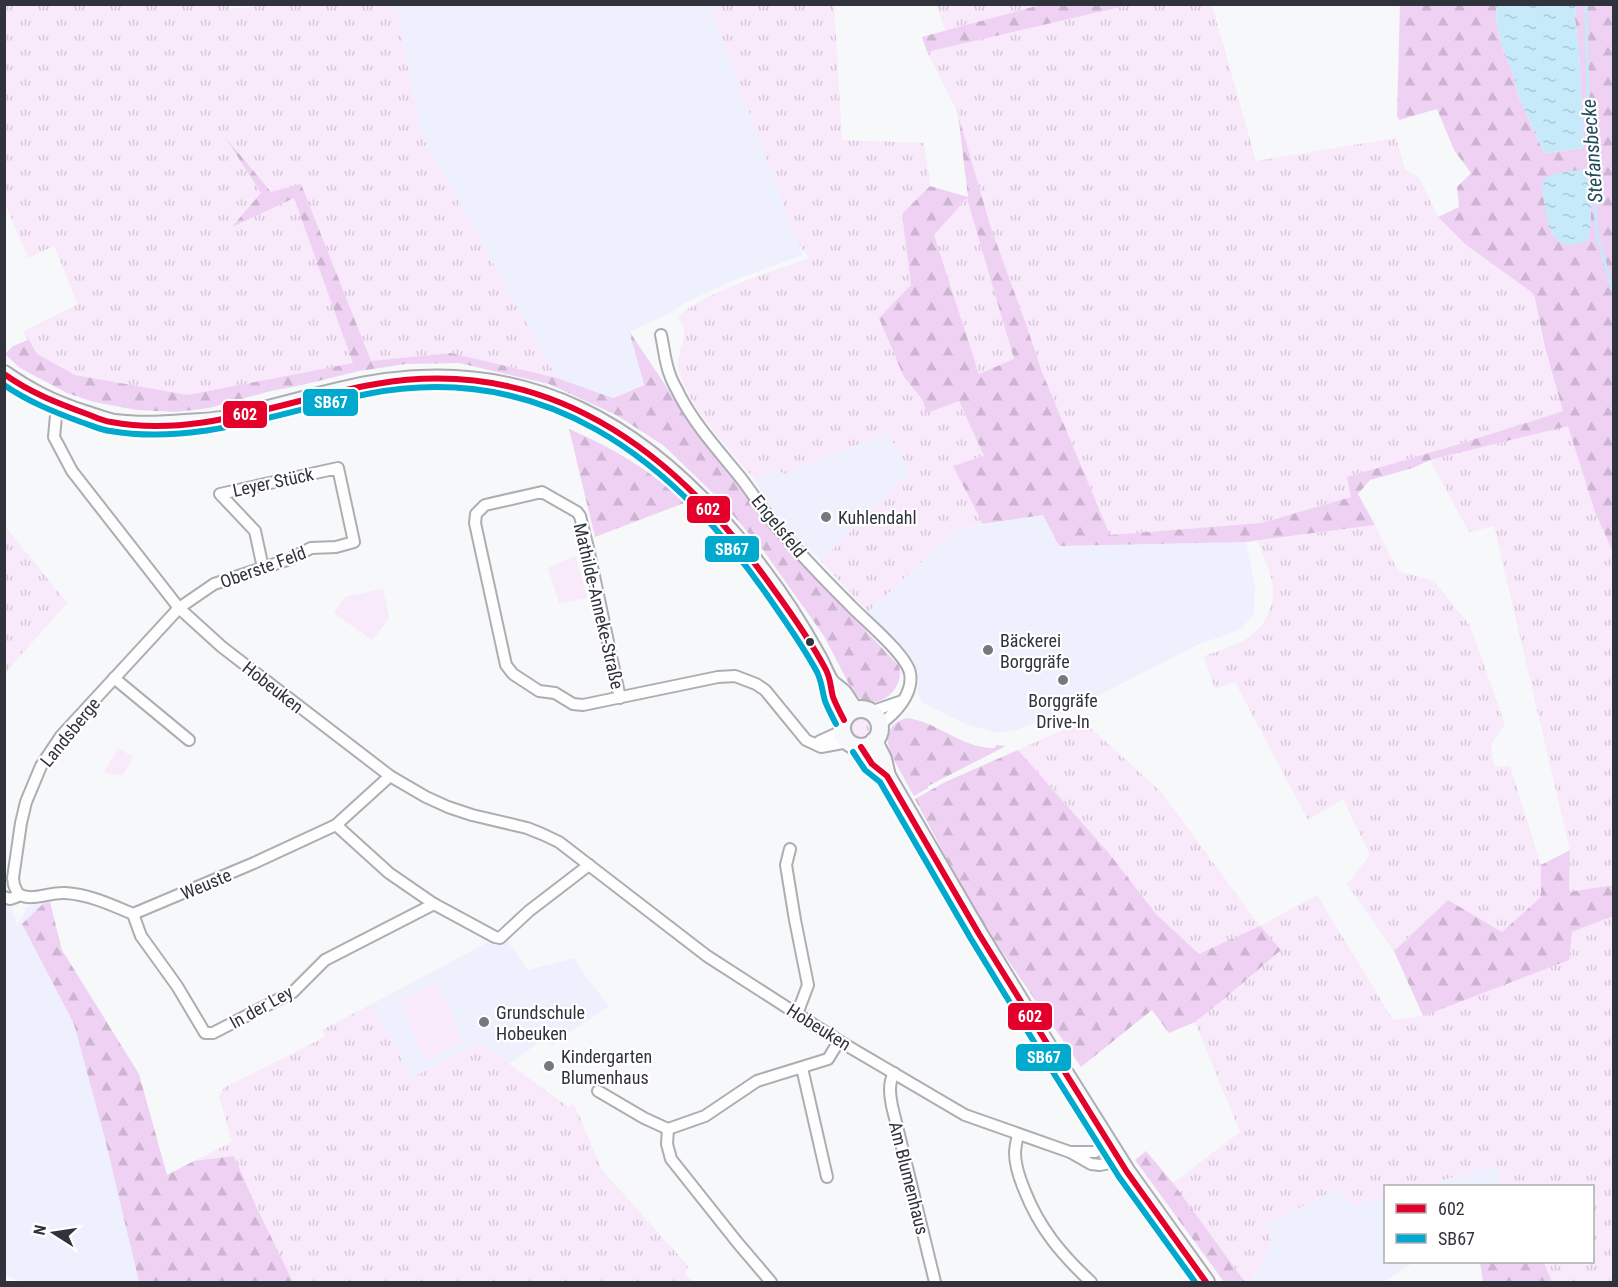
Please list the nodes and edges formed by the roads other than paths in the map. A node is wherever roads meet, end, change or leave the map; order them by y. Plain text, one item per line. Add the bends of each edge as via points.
1 (661, 335) dead end
2 (4, 374) edge
3 (57, 405) junction
4 (354, 542) joint
5 (263, 568) junction
6 (179, 608) junction
7 (114, 678) junction
8 (620, 698) junction
9 (902, 700) junction
10 (859, 728) junction
11 (189, 740) dead end
12 (390, 777) junction
13 (336, 825) junction
14 (790, 849) dead end
15 (589, 865) junction
16 (18, 894) junction
17 (4, 897) edge
18 (434, 904) junction
19 (133, 914) junction
20 (797, 1014) junction
21 (839, 1041) junction
22 (802, 1068) junction
23 (894, 1073) junction
24 (598, 1091) dead end
25 (668, 1129) junction
26 (1018, 1134) junction
27 (1109, 1143) junction
28 (1070, 1152) junction
29 (1118, 1158) junction
30 (828, 1177) dead end
31 (771, 1282) edge
32 (935, 1282) edge
33 (1091, 1282) edge
34 (1206, 1282) edge

1 - 9 street, Engelsfeld via 670,376 711,443 794,546 900,655 910,673 908,692
2 - 3 main road
3 - 6 street, Hobeuken via 54,436 72,471
3 - 10 main road via 108,422 152,426 218,420 338,391 414,379 492,382 559,401 627,436 700,497 763,572 831,682 845,695
4 - 5 street, Oberste Feld via 336,548 311,548
4 - 5 street, Leyer Stück via 338,468 220,494 255,531
5 - 6 street, Oberste Feld via 214,584
6 - 7 street, Landsberge
6 - 12 street, Hobeuken via 250,670
7 - 11 street
7 - 16 street, Landsberge via 61,736 40,766 21,823 13,878
8 - 8 street, Mathilde-Anneke-Straße via 578,705 555,693 539,691 510,671 475,523 476,514 485,505 542,492 580,516
8 - 10 street, Mathilde-Anneke-Straße via 735,676 765,690 806,740 816,744
9 - 10 street
9 - 10 street, Engelsfeld via 890,717
10 - 27 main road via 883,759 887,776
12 - 13 street, Weuste
12 - 15 street, Hobeuken via 448,807 542,834
13 - 18 street via 389,873
13 - 19 street, Weuste
14 - 20 street via 786,865 808,985
15 - 18 street via 500,938
15 - 20 street, Hobeuken via 707,956
16 - 17 street
16 - 19 street via 25,898 77,894
18 - 19 street, In der Ley via 326,960 293,992 205,1033 141,936
20 - 21 street, Hobeuken
21 - 22 street via 828,1059
21 - 23 street, Hobeuken
22 - 25 street via 757,1082 705,1116
22 - 30 street
23 - 26 street, Hobeuken via 965,1115
23 - 32 street, Am Blumenhaus via 890,1086 892,1106
24 - 25 street
25 - 31 street via 671,1159
26 - 28 street, Hobeuken
26 - 33 street via 1018,1173 1030,1204 1065,1258
27 - 28 street, Hobeuken via 1095,1152
27 - 29 main road
28 - 29 street, Hobeuken via 1091,1164
29 - 34 main road

